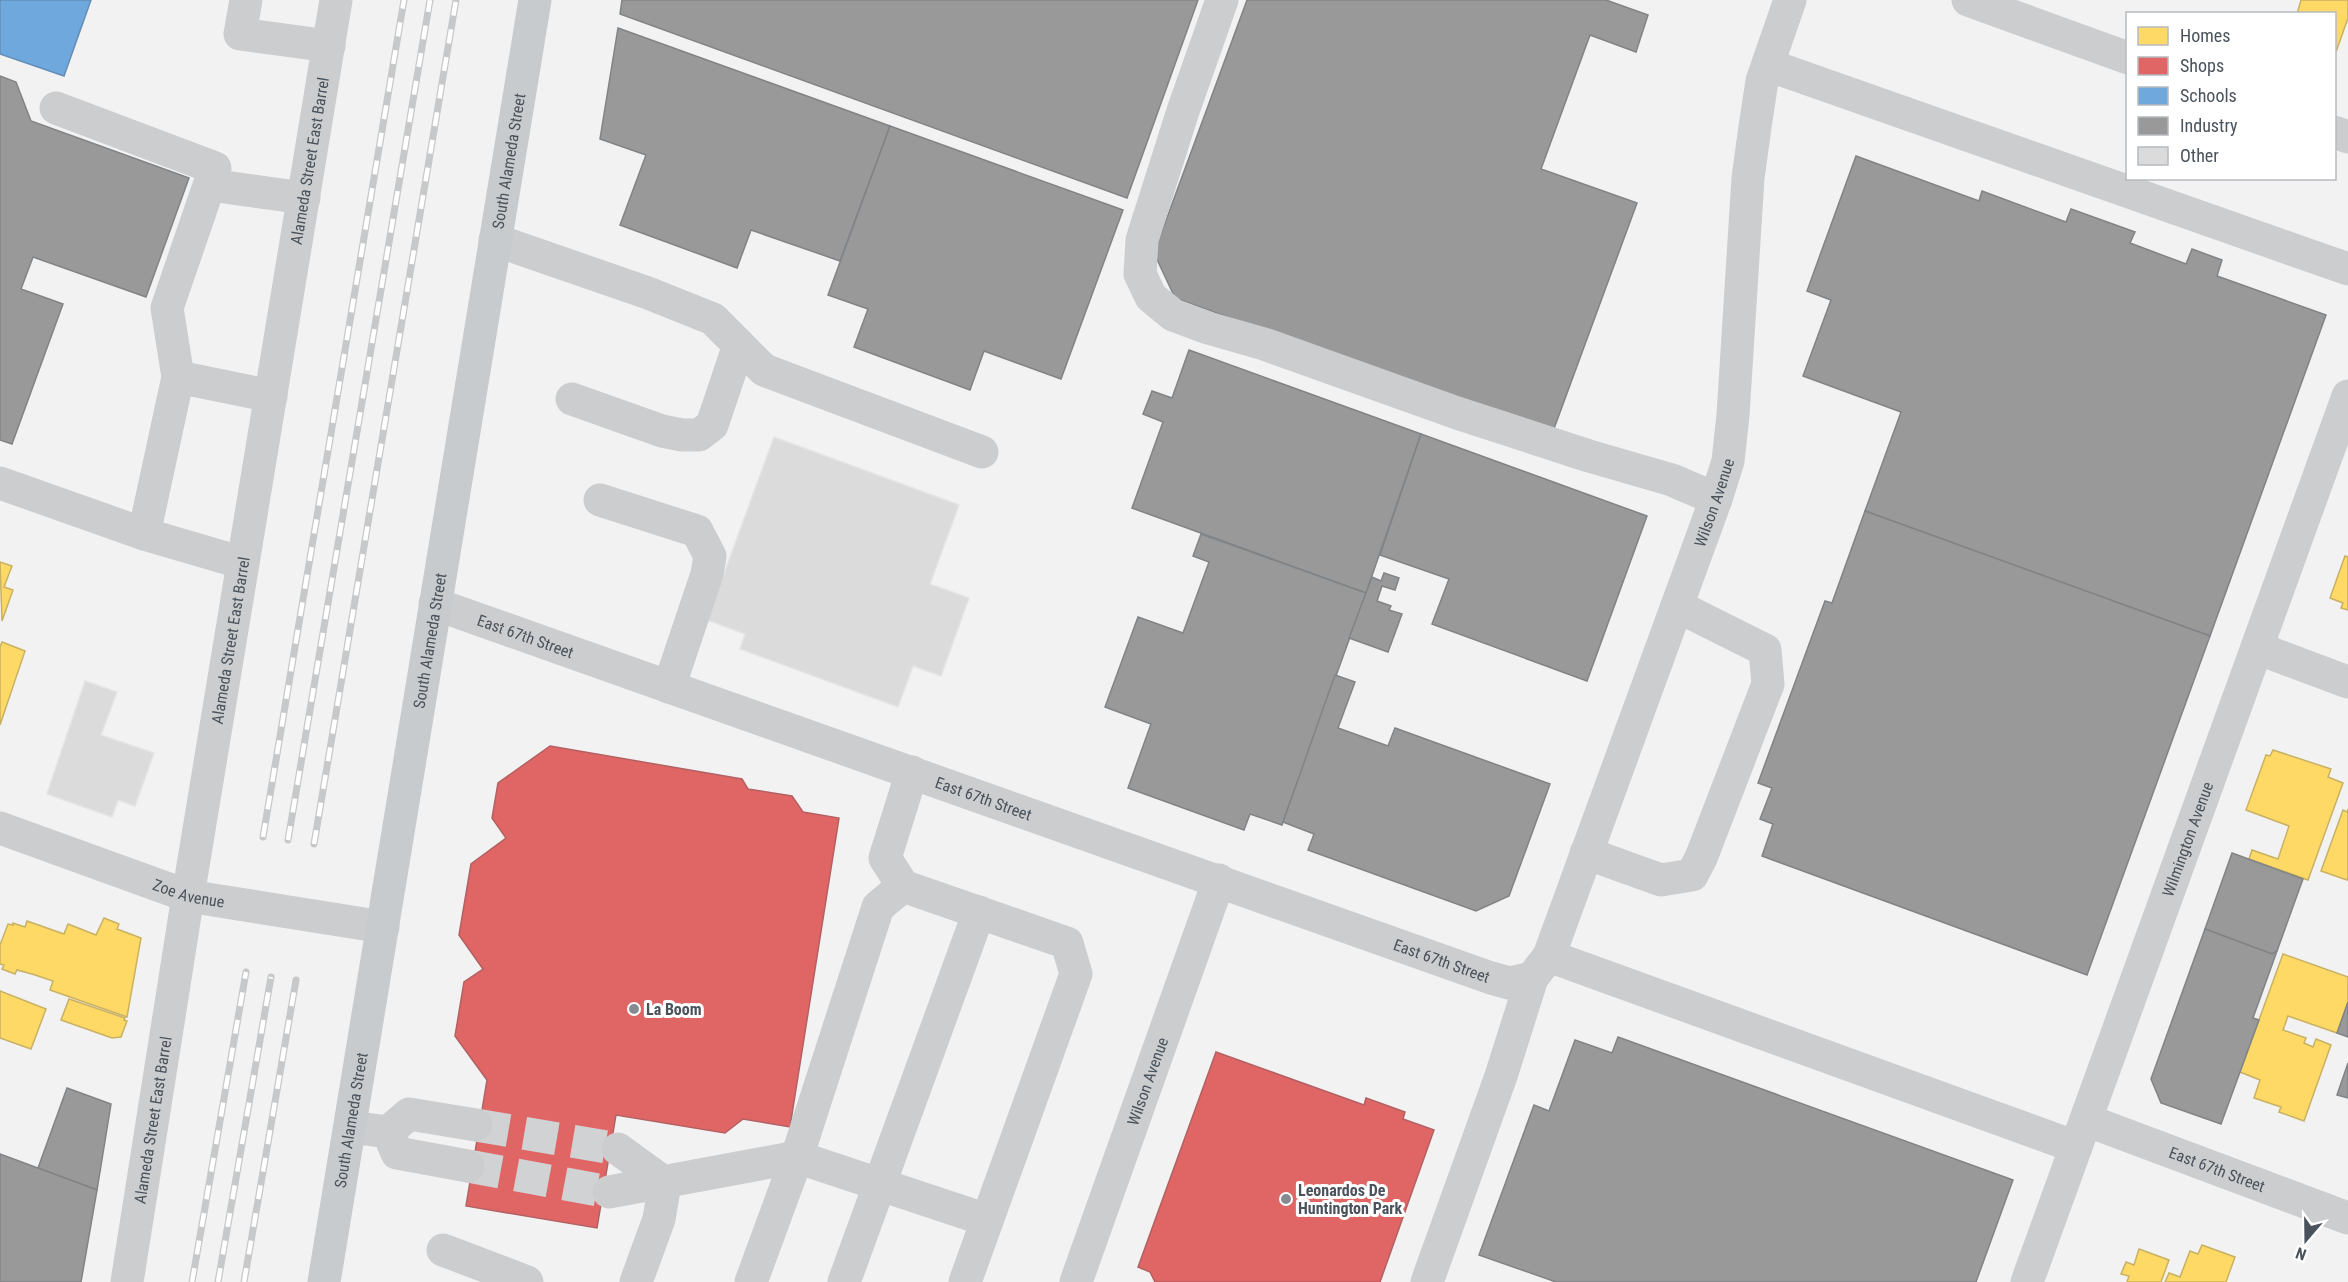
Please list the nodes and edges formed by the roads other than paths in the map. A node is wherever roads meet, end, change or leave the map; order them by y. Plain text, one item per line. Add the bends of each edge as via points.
1 (246, 0) edge
2 (336, 0) edge
3 (535, 0) edge
4 (1222, 0) edge
5 (1968, 0) edge
6 (1784, 2) edge
7 (329, 46) junction
8 (2126, 58) edge
9 (1768, 65) junction
10 (56, 108) dead end
11 (210, 185) junction
12 (303, 198) junction
13 (495, 240) junction
14 (2348, 268) edge
15 (739, 345) junction
16 (178, 377) junction
17 (271, 396) junction
18 (2348, 396) edge
19 (572, 399) dead end
20 (982, 452) dead end
21 (0, 483) edge
22 (1716, 499) junction
23 (600, 500) dead end
24 (144, 534) junction
25 (243, 563) junction
26 (435, 604) junction
27 (1677, 606) junction
28 (2257, 648) junction
29 (2348, 682) edge
30 (669, 687) junction
31 (912, 772) junction
32 (0, 828) edge
33 (1586, 853) junction
34 (1219, 880) junction
35 (903, 886) junction
36 (188, 896) junction
37 (979, 912) junction
38 (383, 927) junction
39 (1540, 967) junction
40 (476, 1125) tunnel mouth
41 (350, 1127) junction
42 (398, 1133) junction
43 (2081, 1134) junction
44 (618, 1149) tunnel mouth
45 (797, 1157) junction
46 (468, 1166) tunnel mouth
47 (665, 1183) junction
48 (880, 1183) junction
49 (609, 1192) tunnel mouth
50 (2348, 1218) edge
51 (987, 1220) junction
52 (443, 1250) dead end
53 (127, 1282) edge
54 (324, 1282) edge
55 (526, 1282) edge
56 (636, 1282) edge
57 (751, 1282) edge
58 (844, 1282) edge
59 (965, 1282) edge
60 (1076, 1282) edge
61 (1427, 1282) edge
62 (2027, 1282) edge

1 - 7 street via 240,34
2 - 7 street, Alameda Street East Barrel
3 - 13 main road, South Alameda Street
4 - 22 street via 1142,240 1140,274 1151,297 1173,315 1208,328 1534,438 1672,480
5 - 8 street
6 - 9 street, Wilson Avenue
7 - 12 street, Alameda Street East Barrel
9 - 14 street
9 - 22 street, Wilson Avenue via 1762,81 1749,178 1728,461
10 - 11 street via 215,168
11 - 12 street
11 - 16 street via 167,308
12 - 17 street, Alameda Street East Barrel
13 - 15 street via 713,319
13 - 26 main road, South Alameda Street
15 - 19 street via 712,424 699,435 662,431
15 - 20 street via 764,370
16 - 17 street
16 - 24 street
17 - 25 street, Alameda Street East Barrel
18 - 28 street, Wilmington Avenue
21 - 24 street
22 - 27 street, Wilson Avenue
23 - 30 street via 697,531 710,556
24 - 25 street
25 - 36 street, Alameda Street East Barrel
26 - 30 street, East 67th Street
26 - 38 main road, South Alameda Street
27 - 33 street, Wilson Avenue
27 - 33 street via 1765,650 1768,684 1692,875 1661,880
28 - 29 street
28 - 43 street, Wilmington Avenue
30 - 31 street, East 67th Street
31 - 34 street, East 67th Street
31 - 35 street via 885,858
32 - 36 street, Zoe Avenue
33 - 39 street, Wilson Avenue
34 - 39 street, East 67th Street via 1509,983
34 - 60 street, Wilson Avenue
35 - 37 street
35 - 45 street via 878,907
36 - 38 street, Zoe Avenue
36 - 53 street, Alameda Street East Barrel
37 - 48 street
37 - 51 street via 1067,943 1076,974
38 - 41 main road, South Alameda Street
39 - 43 street, East 67th Street
39 - 61 street, Wilson Avenue
40 - 42 street
41 - 42 street
41 - 54 main road, South Alameda Street
42 - 46 street
43 - 50 street, East 67th Street
43 - 62 street, Wilmington Avenue
44 - 47 street
45 - 47 street
45 - 48 street
45 - 57 street
47 - 49 street
47 - 56 street via 659,1219
48 - 51 street
48 - 58 street
51 - 59 street
52 - 55 street

